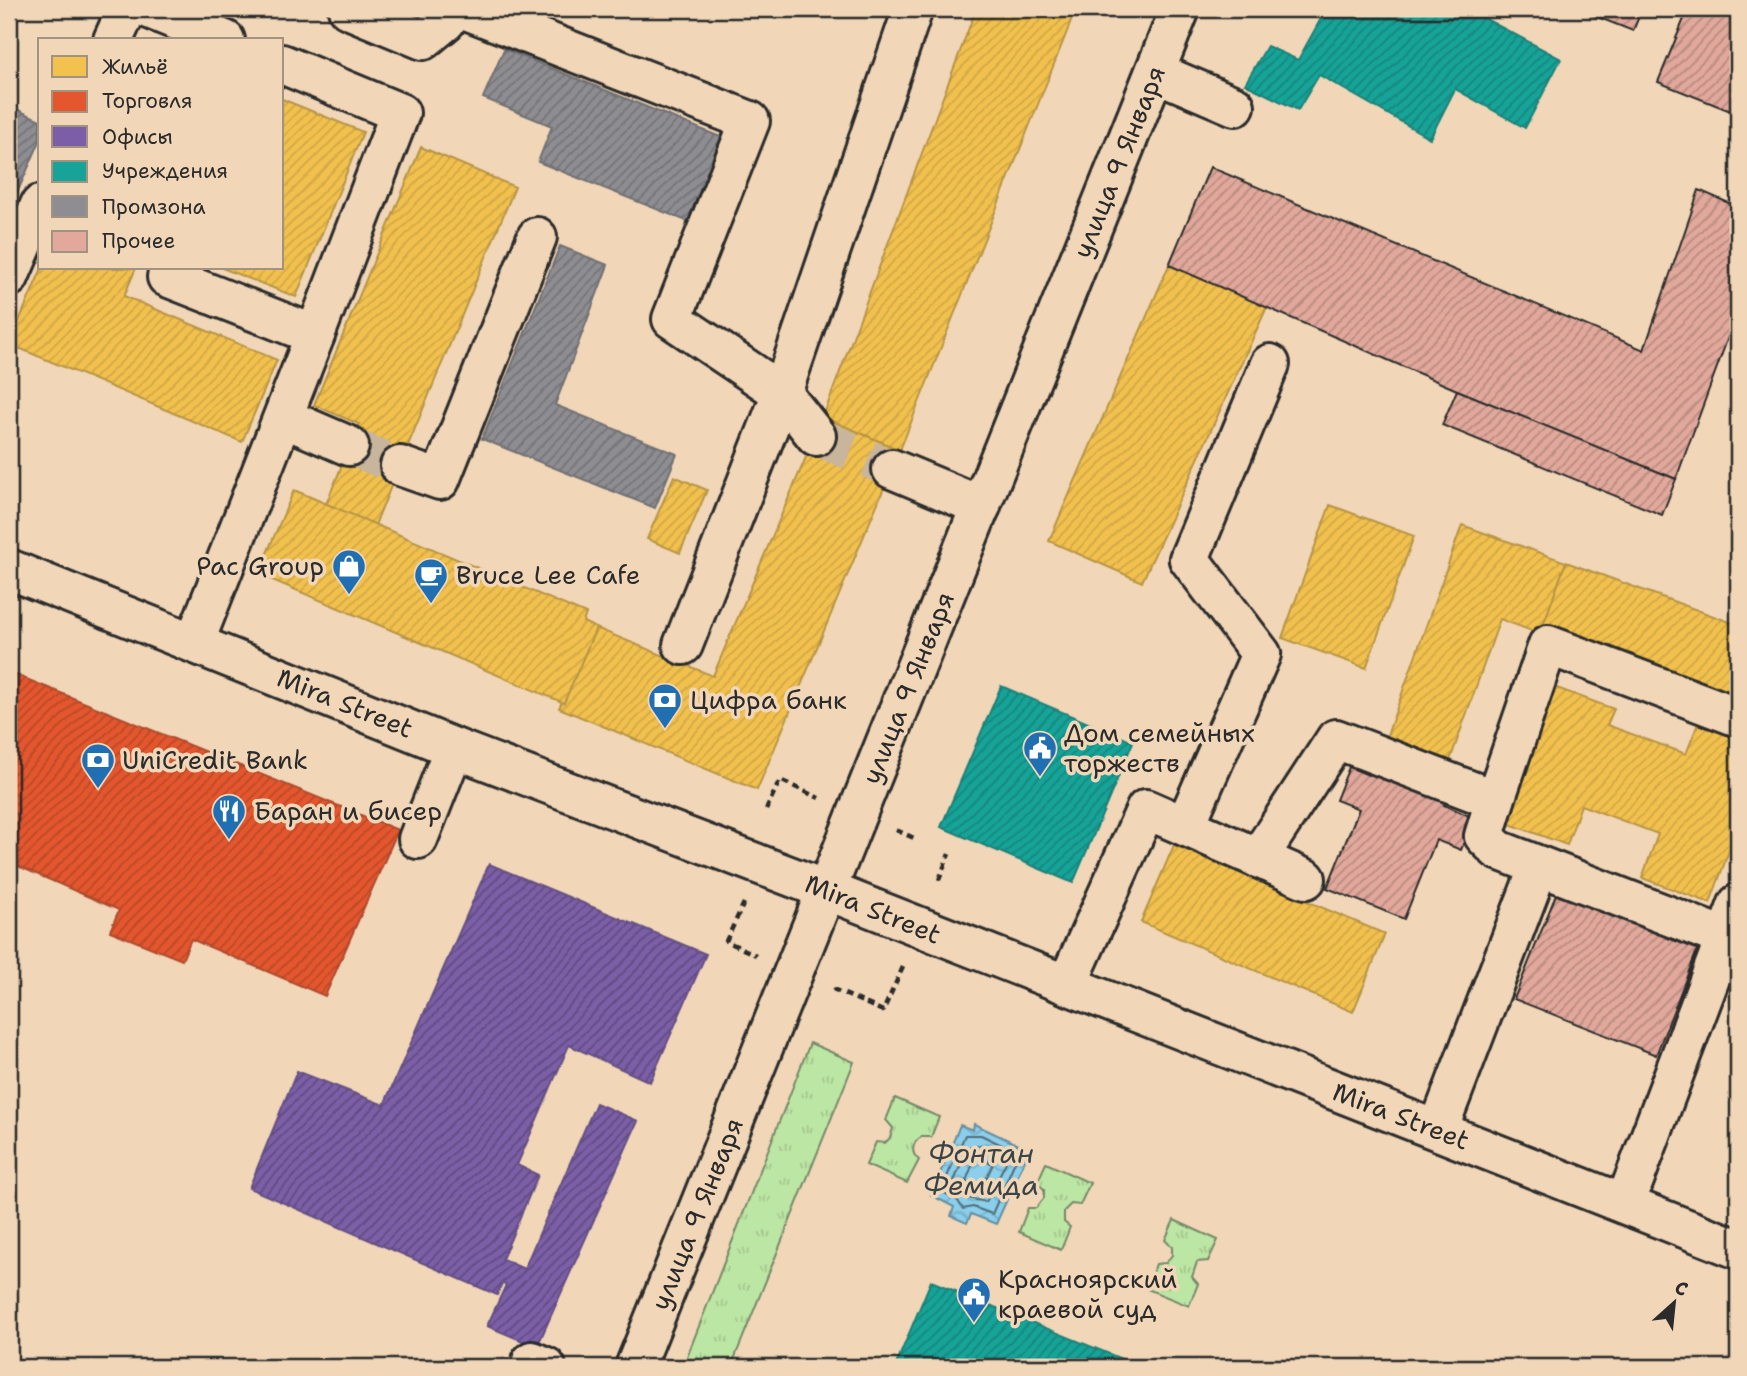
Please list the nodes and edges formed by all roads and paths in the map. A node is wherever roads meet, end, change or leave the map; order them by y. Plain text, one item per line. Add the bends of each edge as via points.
1 (127, 9) edge
2 (149, 9) edge
3 (348, 9) edge
4 (453, 9) edge
5 (464, 9) edge
6 (913, 9) edge
7 (1180, 9) edge
8 (114, 38) edge
9 (220, 38) edge
10 (284, 65) edge
11 (1155, 72) junction
12 (1236, 106) dead end
13 (38, 210) edge
14 (537, 237) dead end
15 (9, 277) edge
16 (167, 277) dead end
17 (315, 335) junction
18 (1269, 364) dead end
19 (782, 393) junction
20 (285, 418) junction
21 (816, 436) tunnel mouth
22 (349, 446) tunnel mouth
23 (400, 466) tunnel mouth
24 (892, 469) tunnel mouth
25 (981, 506) junction
26 (9, 569) edge
27 (195, 641) junction
28 (683, 645) dead end
29 (1738, 717) edge
30 (454, 748) junction
31 (1494, 800) junction
32 (830, 803) dead end
33 (766, 810) dead end
34 (1185, 825) junction
35 (895, 830) dead end
36 (418, 839) dead end
37 (916, 839) dead end
38 (949, 854) dead end
39 (1258, 858) junction
40 (1539, 866) junction
41 (1306, 879) dead end
42 (939, 880) dead end
43 (826, 890) junction
44 (744, 903) dead end
45 (1732, 921) edge
46 (763, 958) dead end
47 (904, 963) dead end
48 (1067, 985) junction
49 (831, 988) dead end
50 (1438, 1130) junction
51 (1625, 1205) junction
52 (1738, 1249) edge
53 (635, 1367) edge

1 - 8 main road
2 - 9 main road
3 - 4 main road via 423,40
5 - 19 main road via 750,121 671,319
6 - 19 main road
7 - 11 main road, улица 9 Января
10 - 17 main road via 400,113
11 - 12 main road
11 - 25 main road, улица 9 Января
13 - 15 main road
14 - 23 main road via 440,480
16 - 17 main road
17 - 20 main road
18 - 34 main road via 1189,559 1261,654
19 - 21 main road
19 - 28 main road
20 - 22 main road
20 - 27 main road
24 - 25 main road
25 - 43 main road, улица 9 Января
26 - 27 main road, Mira Street
27 - 30 main road, Mira Street
29 - 31 main road via 1548,645
30 - 36 main road
30 - 43 main road, Mira Street
31 - 39 main road via 1335,739
31 - 40 main road via 1484,836 1498,850
32 - 33 path via 780,780
34 - 39 main road
34 - 48 main road via 1146,809
35 - 37 path
38 - 42 path
39 - 41 main road
40 - 45 main road
40 - 50 main road
43 - 48 main road, Mira Street
43 - 53 main road, улица 9 Января
44 - 46 path via 726,941
45 - 51 main road
47 - 49 path via 883,1012
48 - 50 main road, Mira Street
50 - 51 main road, Mira Street
51 - 52 main road, Mira Street

